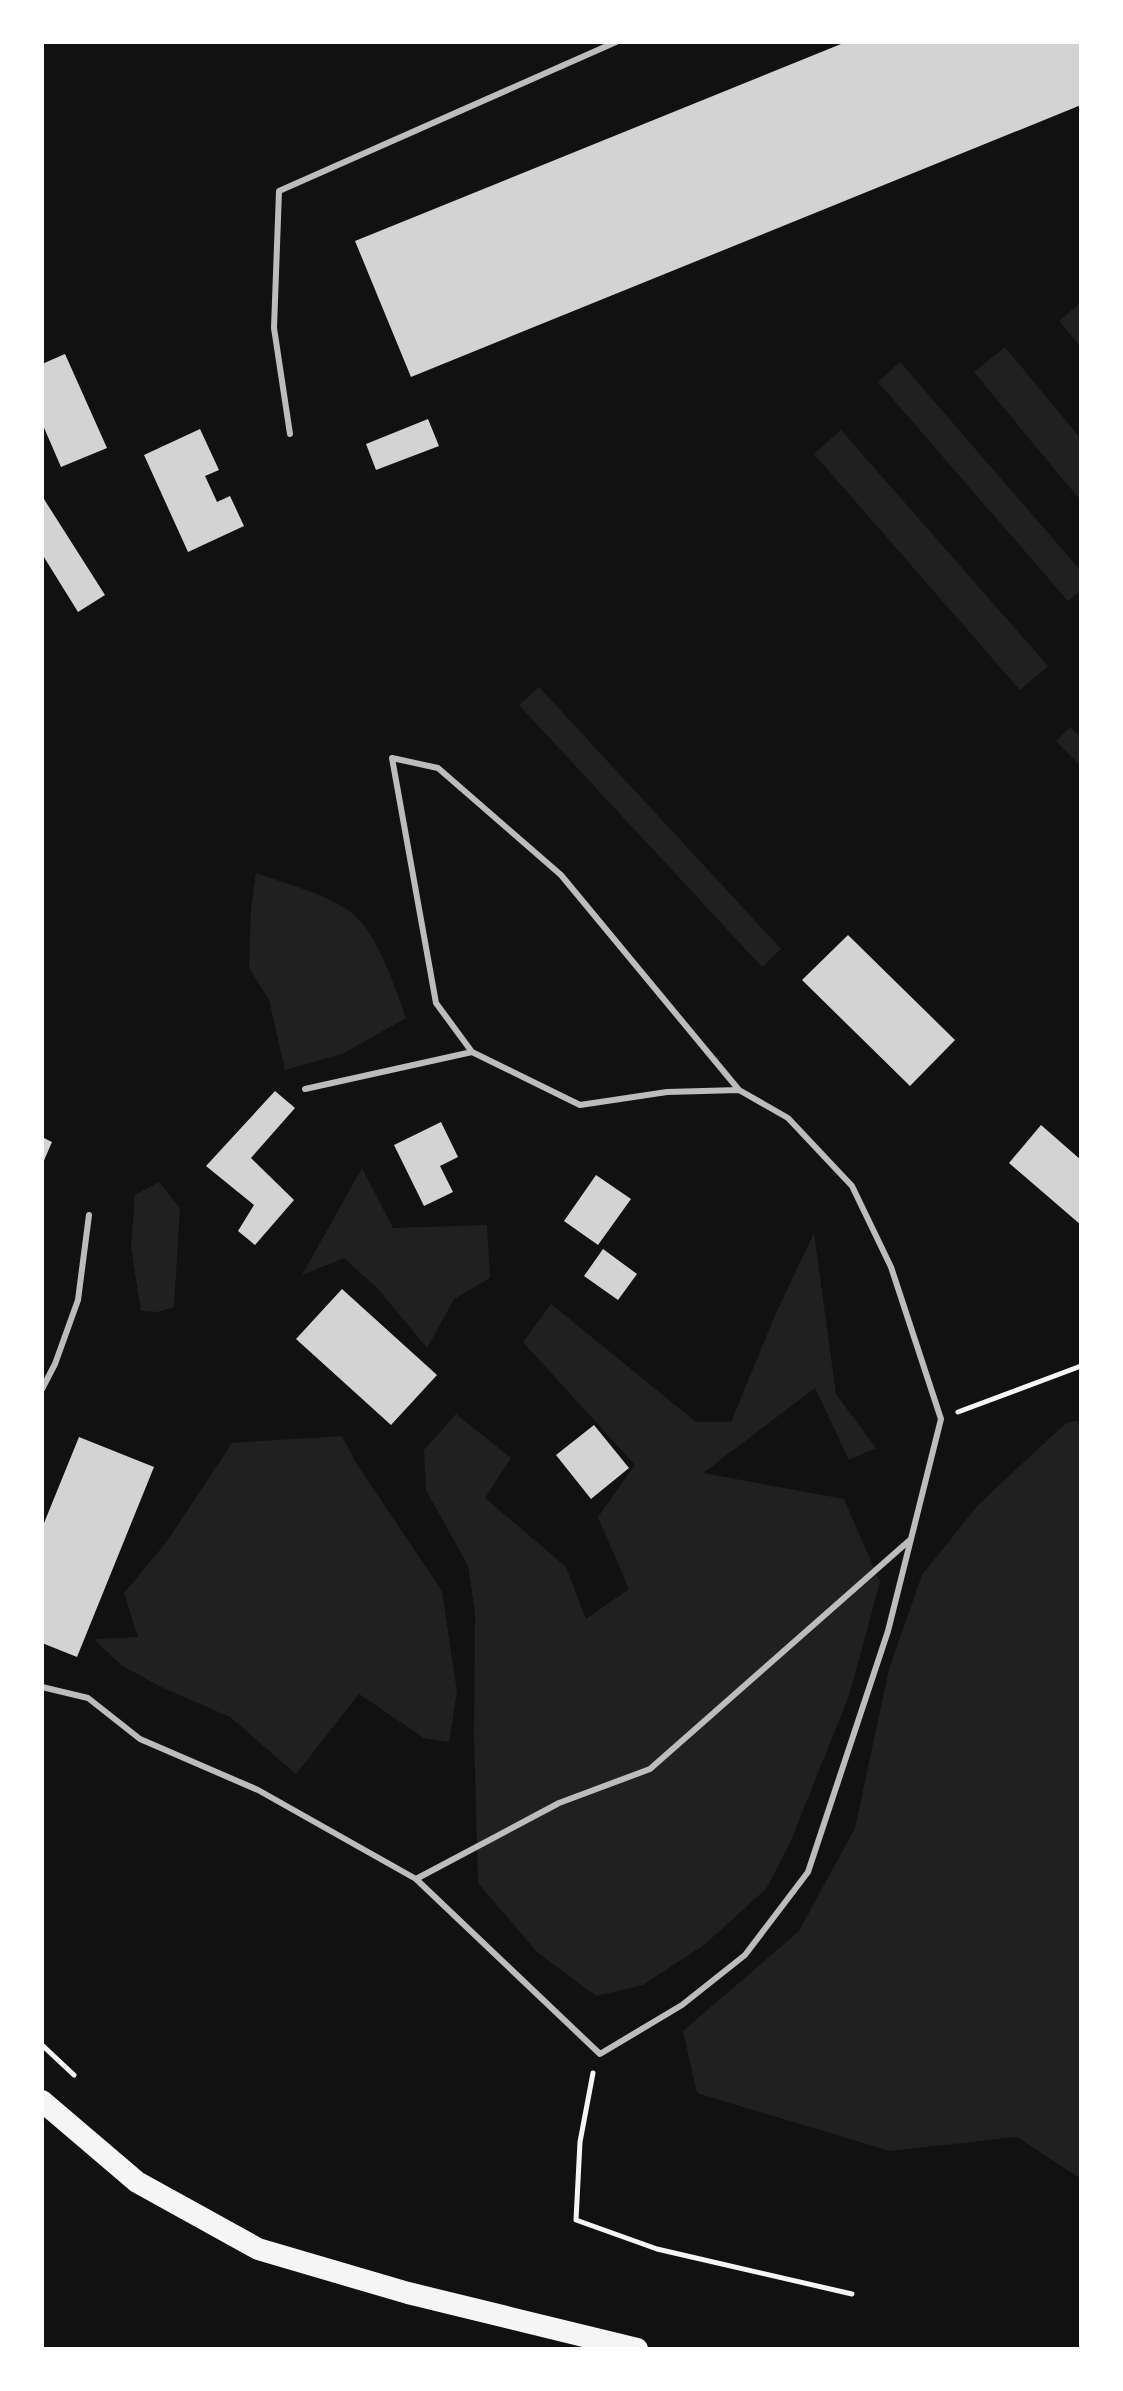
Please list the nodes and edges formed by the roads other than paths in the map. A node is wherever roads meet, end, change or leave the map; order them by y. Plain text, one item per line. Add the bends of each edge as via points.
1 (616, 42) edge
2 (290, 434) dead end
3 (472, 1052) junction
4 (305, 1089) dead end
5 (739, 1090) junction
6 (89, 1215) dead end
7 (42, 1389) edge
8 (911, 1539) junction
9 (42, 1687) edge
10 (416, 1879) junction
11 (42, 2101) edge
12 (637, 2349) edge

1 - 2 lane via 279,191 274,328
3 - 4 lane
3 - 5 lane via 580,1105 667,1092
3 - 5 lane via 436,1003 392,758 438,768 561,875
5 - 8 lane via 788,1118 852,1186 891,1267 941,1419
6 - 7 lane via 78,1300
8 - 10 lane via 650,1769 559,1803
8 - 10 lane via 888,1631 808,1872 745,1955 682,2005 600,2054
9 - 10 lane via 88,1698 140,1739 258,1790
11 - 12 highway via 137,2182 258,2249 408,2293

